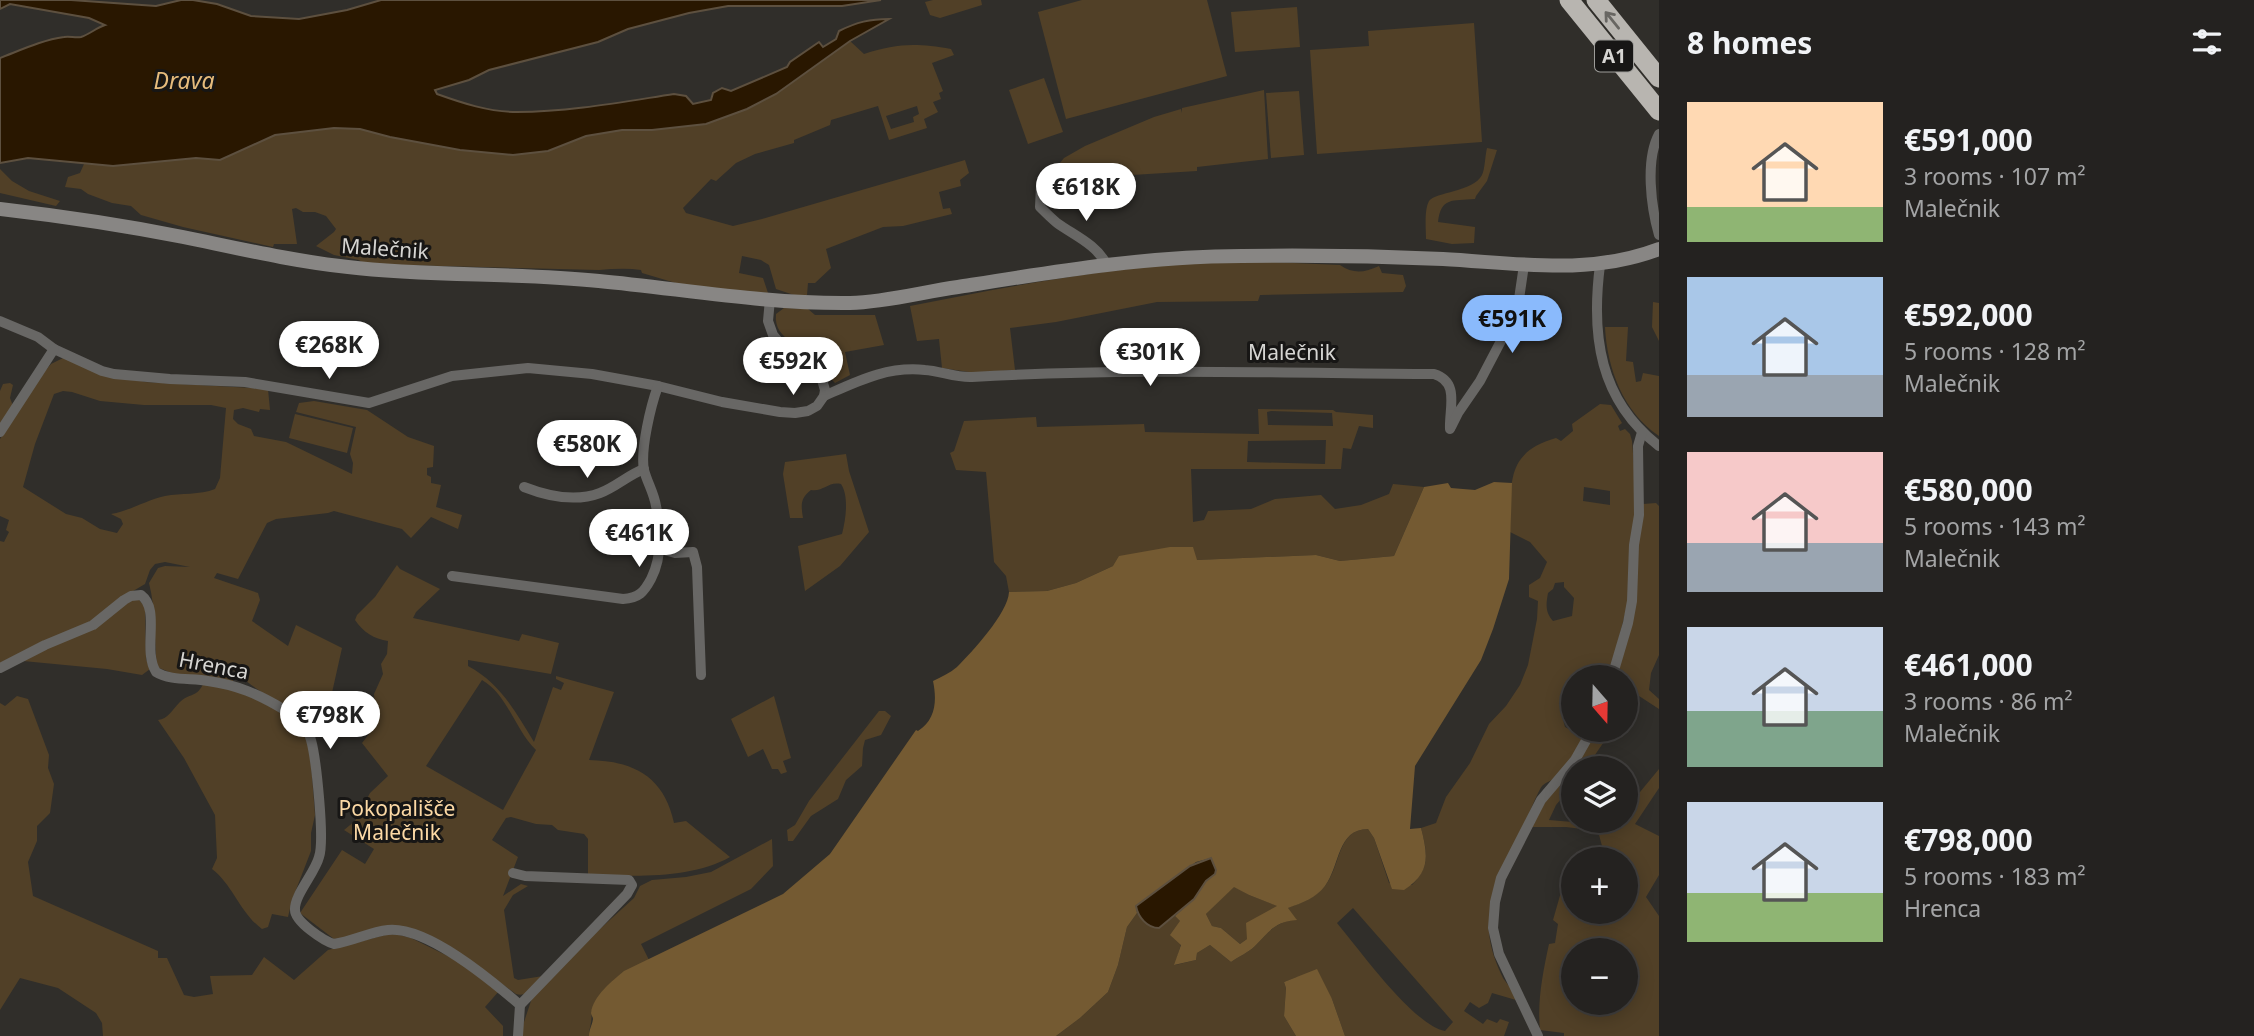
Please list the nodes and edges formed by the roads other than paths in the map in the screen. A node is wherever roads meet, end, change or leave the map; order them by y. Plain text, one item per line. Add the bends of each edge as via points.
1 (1569, 0) edge
2 (1596, 0) edge
3 (1659, 78) edge
4 (1659, 111) edge
5 (1659, 134) edge
6 (1041, 186) dead end
7 (0, 209) edge
8 (1659, 235) edge
9 (1659, 249) edge
10 (1107, 265) junction
11 (1524, 265) junction
12 (1600, 265) junction
13 (769, 299) junction
14 (0, 321) edge
15 (54, 349) junction
16 (658, 386) junction
17 (824, 396) junction
18 (0, 432) edge
19 (1642, 432) junction
20 (1659, 446) edge
21 (644, 469) junction
22 (524, 487) dead end
23 (661, 549) junction
24 (452, 576) dead end
25 (1616, 665) edge
26 (0, 668) edge
27 (701, 675) dead end
28 (1585, 742) edge
29 (513, 873) dead end
30 (520, 1005) junction
31 (519, 1036) edge
32 (1538, 1036) edge

1 - 4 highway, A1
3 -> 2 highway, A1
5 - 8 street via 1651,166 1651,197
6 - 10 street via 1040,208 1091,245
7 - 13 street, Malečnik via 119,225 347,267 561,277
9 - 12 street, Malečnik
10 - 11 street, Malečnik via 1239,256
10 - 13 street, Malečnik via 874,302
11 - 12 street, Malečnik
11 - 17 street, Malečnik via 1513,318 1450,429 1451,386 1434,374 1034,373 967,378 907,368 865,377
12 - 19 street via 1597,310 1603,365 1623,409
13 - 17 street via 773,335 820,373
14 - 15 street, Malečnik
15 - 16 street, Malečnik via 114,374 245,382 369,403 452,376 528,368
15 - 18 street
16 - 17 street, Malečnik via 795,413 817,407
16 - 21 street
19 - 20 street
19 - 25 street via 1632,601
21 - 22 street via 598,494 558,497
21 - 23 street via 656,505
23 - 24 street via 646,588 631,598
23 - 27 street via 693,552
26 - 30 street, Hrenca via 93,625 124,600 141,595 150,608 149,655 156,672 242,687 262,695 297,718 310,736 321,854 297,901 297,918 334,944 387,930 415,935 471,965
28 - 32 street via 1541,800 1501,878 1495,902 1493,928 1499,954
29 - 30 street via 629,880 632,885
30 - 31 street

